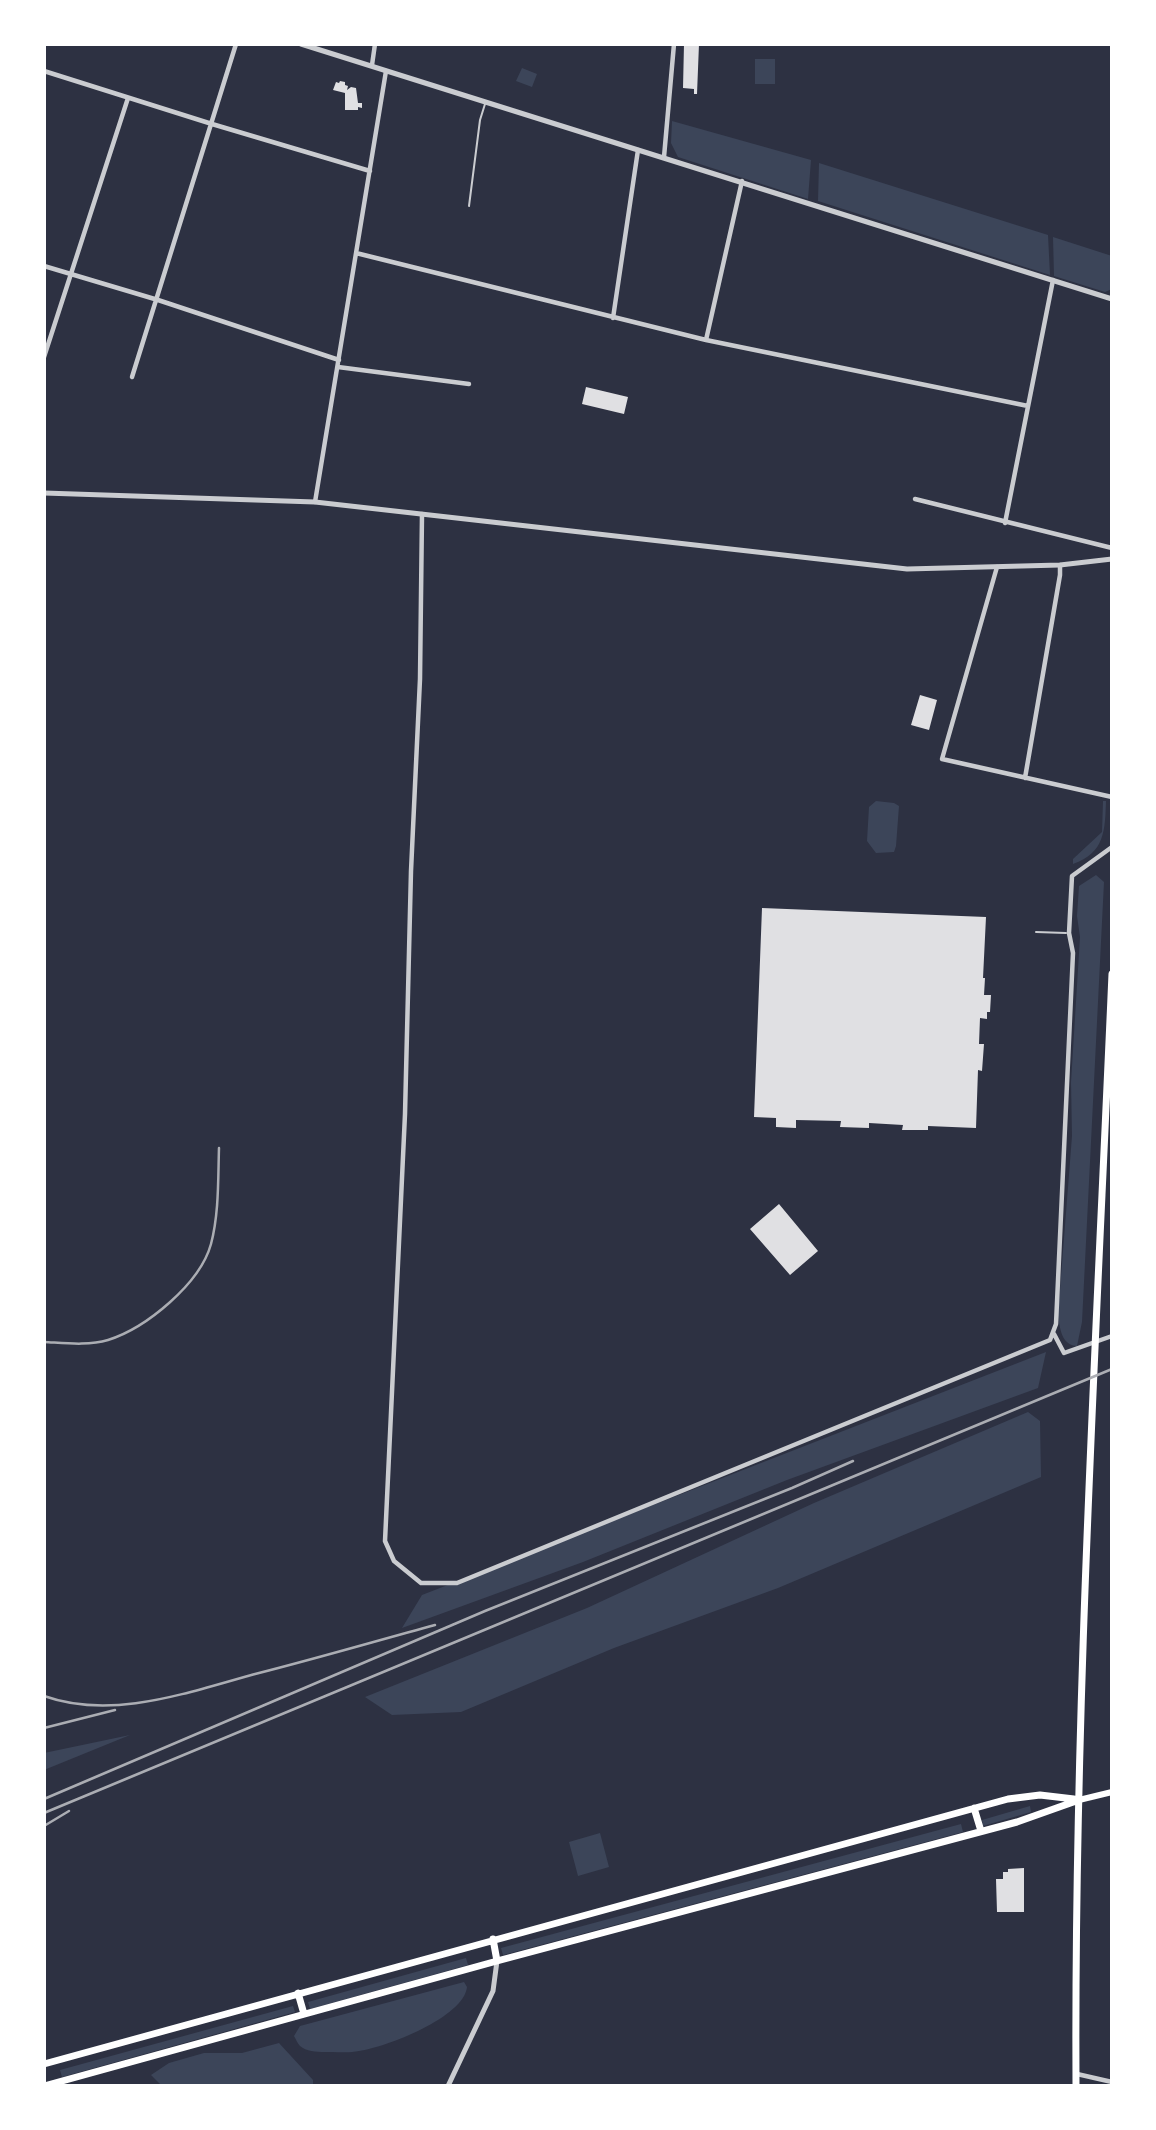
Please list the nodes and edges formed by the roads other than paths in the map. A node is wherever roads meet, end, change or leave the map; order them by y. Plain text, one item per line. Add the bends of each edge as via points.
1 (236, 44) edge
2 (301, 44) edge
3 (375, 44) edge
4 (674, 44) edge
5 (372, 65) junction
6 (386, 70) junction
7 (44, 71) edge
8 (128, 98) junction
9 (486, 102) junction
10 (212, 124) junction
11 (638, 150) junction
12 (664, 157) junction
13 (370, 171) junction
14 (742, 180) junction
15 (469, 206) dead end
16 (356, 253) junction
17 (44, 265) edge
18 (71, 274) junction
19 (1052, 280) junction
20 (1112, 299) edge
21 (158, 300) junction
22 (613, 318) junction
23 (706, 340) junction
24 (44, 357) edge
25 (339, 360) junction
26 (338, 367) junction
27 (132, 377) dead end
28 (469, 384) dead end
29 (1028, 406) junction
30 (44, 493) edge
31 (915, 499) dead end
32 (315, 502) junction
33 (422, 514) junction
34 (1005, 523) junction
35 (1112, 548) edge
36 (1112, 559) edge
37 (1060, 565) junction
38 (997, 567) junction
39 (1025, 778) junction
40 (1112, 797) edge
41 (1112, 847) edge
42 (1036, 932) dead end
43 (1069, 933) junction
44 (1112, 974) edge
45 (1054, 1334) junction
46 (1112, 1336) edge
47 (1112, 1792) edge
48 (1079, 1800) junction
49 (974, 1808) junction
50 (981, 1831) junction
51 (493, 1939) junction
52 (496, 1961) junction
53 (298, 1993) junction
54 (304, 2014) junction
55 (44, 2064) edge
56 (1076, 2073) junction
57 (1112, 2082) edge
58 (44, 2085) edge
59 (448, 2086) edge
60 (1076, 2086) edge

1 - 10 street
2 - 5 street
3 - 5 street
4 - 12 street
5 - 6 street
6 - 9 street
6 - 13 street
7 - 8 street
8 - 10 street
8 - 18 street
9 - 11 street
9 - 15 lane
10 - 13 street
10 - 21 street
11 - 12 street
11 - 22 street
12 - 14 street
13 - 16 street
14 - 19 street
14 - 23 street
16 - 22 street
16 - 25 street
17 - 18 street
18 - 21 street
18 - 24 street
19 - 20 street
19 - 29 street
21 - 25 street
21 - 27 street
22 - 23 street
23 - 29 street
25 - 26 street
26 - 28 street
26 - 32 street
29 - 34 street
30 - 32 street
31 - 34 street
32 - 33 street
33 - 38 street via 862,565
33 - 45 street via 405,1114 385,1541 394,1562 421,1584 457,1583 1050,1340
34 - 35 street
36 - 37 street
37 - 38 street
37 - 39 street
38 - 39 street via 942,759
39 - 40 street
41 - 43 street via 1072,876
42 - 43 lane
43 - 45 street via 1073,953
44 - 48 main road
45 - 46 street via 1064,1353
47 - 48 main road
48 - 49 main road via 1040,1795
48 - 50 main road
48 - 56 main road
49 - 50 main road
49 - 51 main road
50 - 52 main road
51 - 52 main road
51 - 53 main road
52 - 54 main road
52 - 59 street via 493,1991
53 - 54 main road
53 - 55 main road
54 - 58 main road
56 - 57 street
56 - 60 main road

